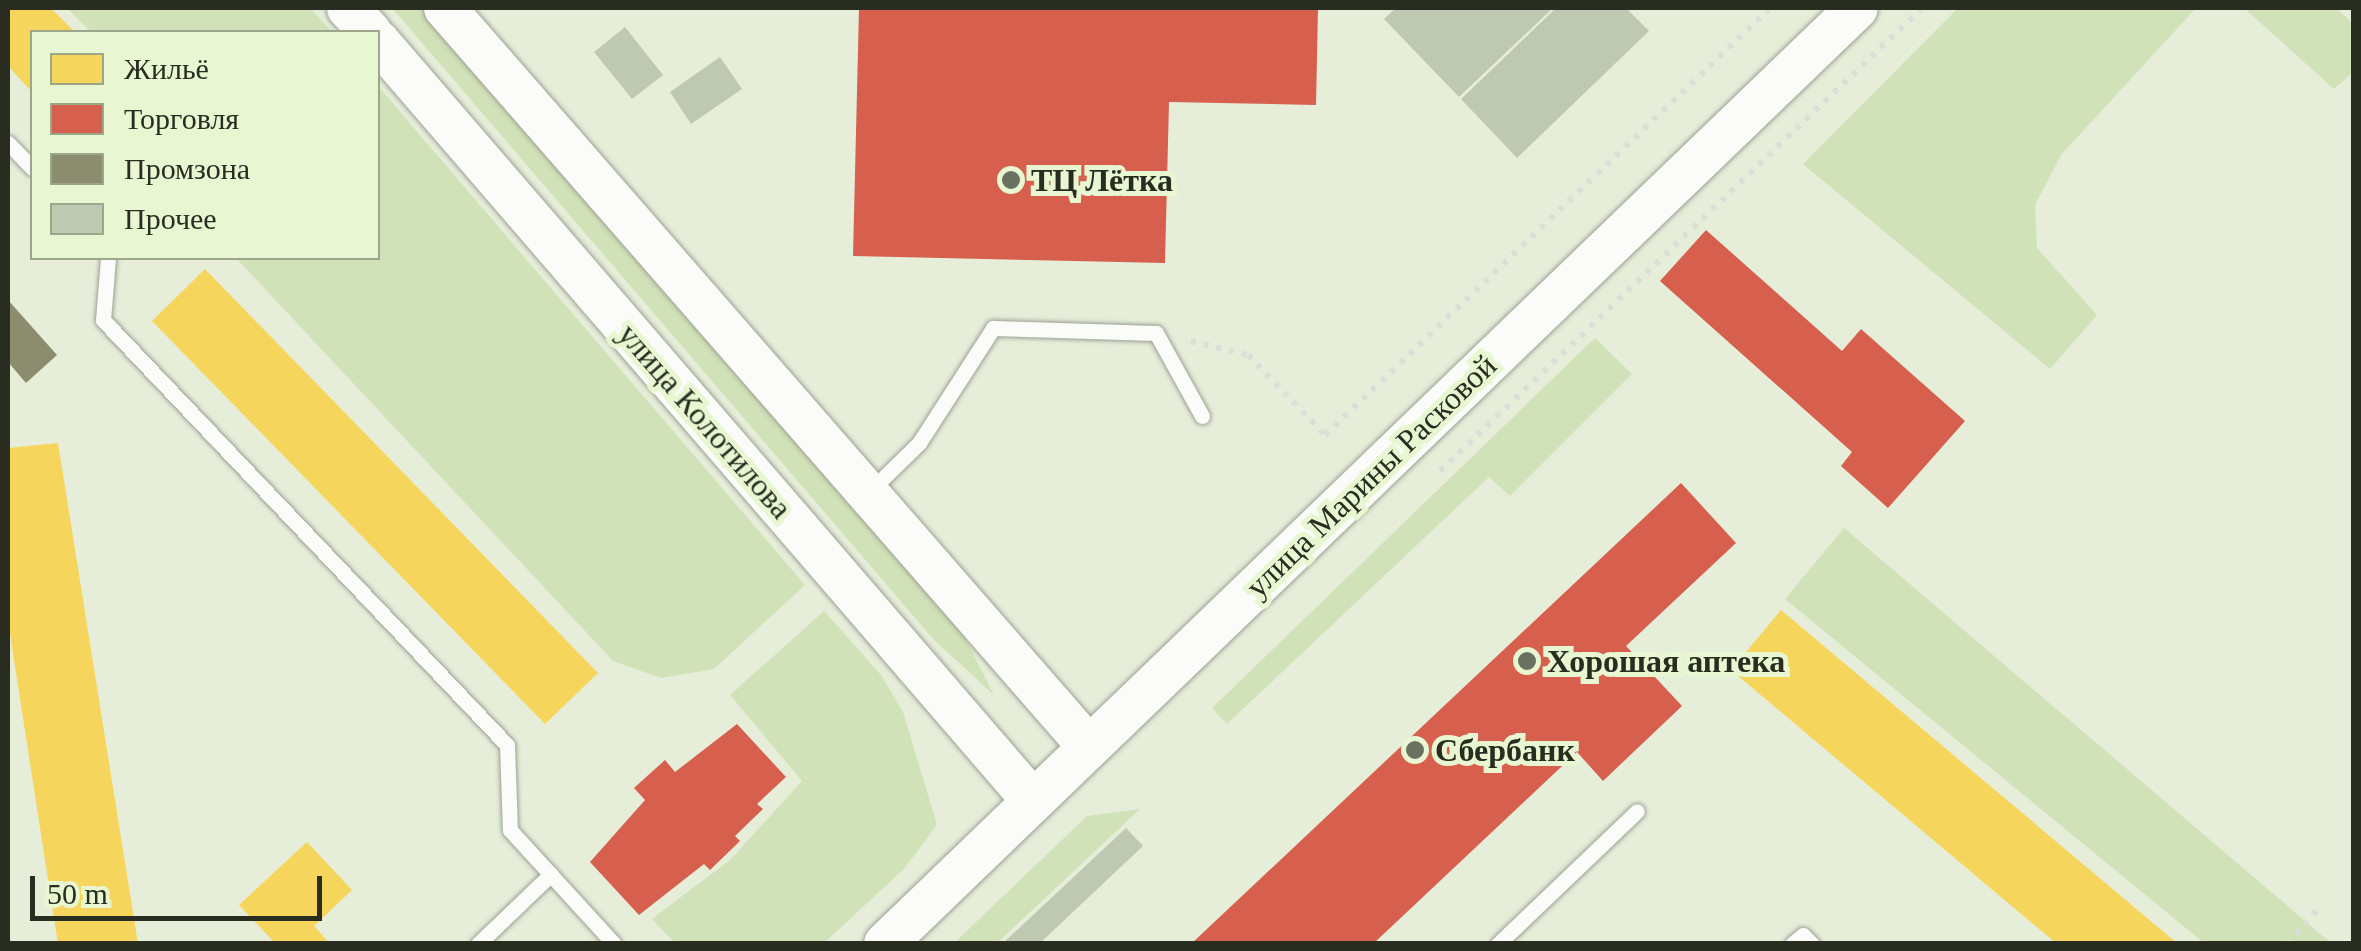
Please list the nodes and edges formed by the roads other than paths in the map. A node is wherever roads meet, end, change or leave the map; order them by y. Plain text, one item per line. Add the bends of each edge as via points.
1 (348, 8) edge
2 (1857, 8) edge
3 (451, 10) edge
4 (368, 30) edge
5 (380, 43) edge
6 (8, 142) edge
7 (30, 166) edge
8 (108, 260) edge
9 (1202, 416) dead end
10 (868, 492) junction
11 (1089, 747) junction
12 (1033, 801) junction
13 (1637, 810) dead end
14 (551, 874) junction
15 (478, 944) edge
16 (614, 944) edge
17 (885, 944) edge
18 (1498, 944) edge
19 (1792, 944) edge
20 (1812, 944) edge

1 - 4 main road
2 - 11 main road, улица Марины Расковой
3 - 10 main road
5 - 12 main road, улица Колотилова
6 - 7 lane
8 - 14 lane via 103,320 506,745 510,830
9 - 10 lane via 1156,333 992,328 919,444
10 - 11 main road
11 - 12 main road, улица Марины Расковой
12 - 17 main road, улица Марины Расковой
13 - 18 lane
14 - 15 lane
14 - 16 lane
19 - 20 lane via 1803,935

